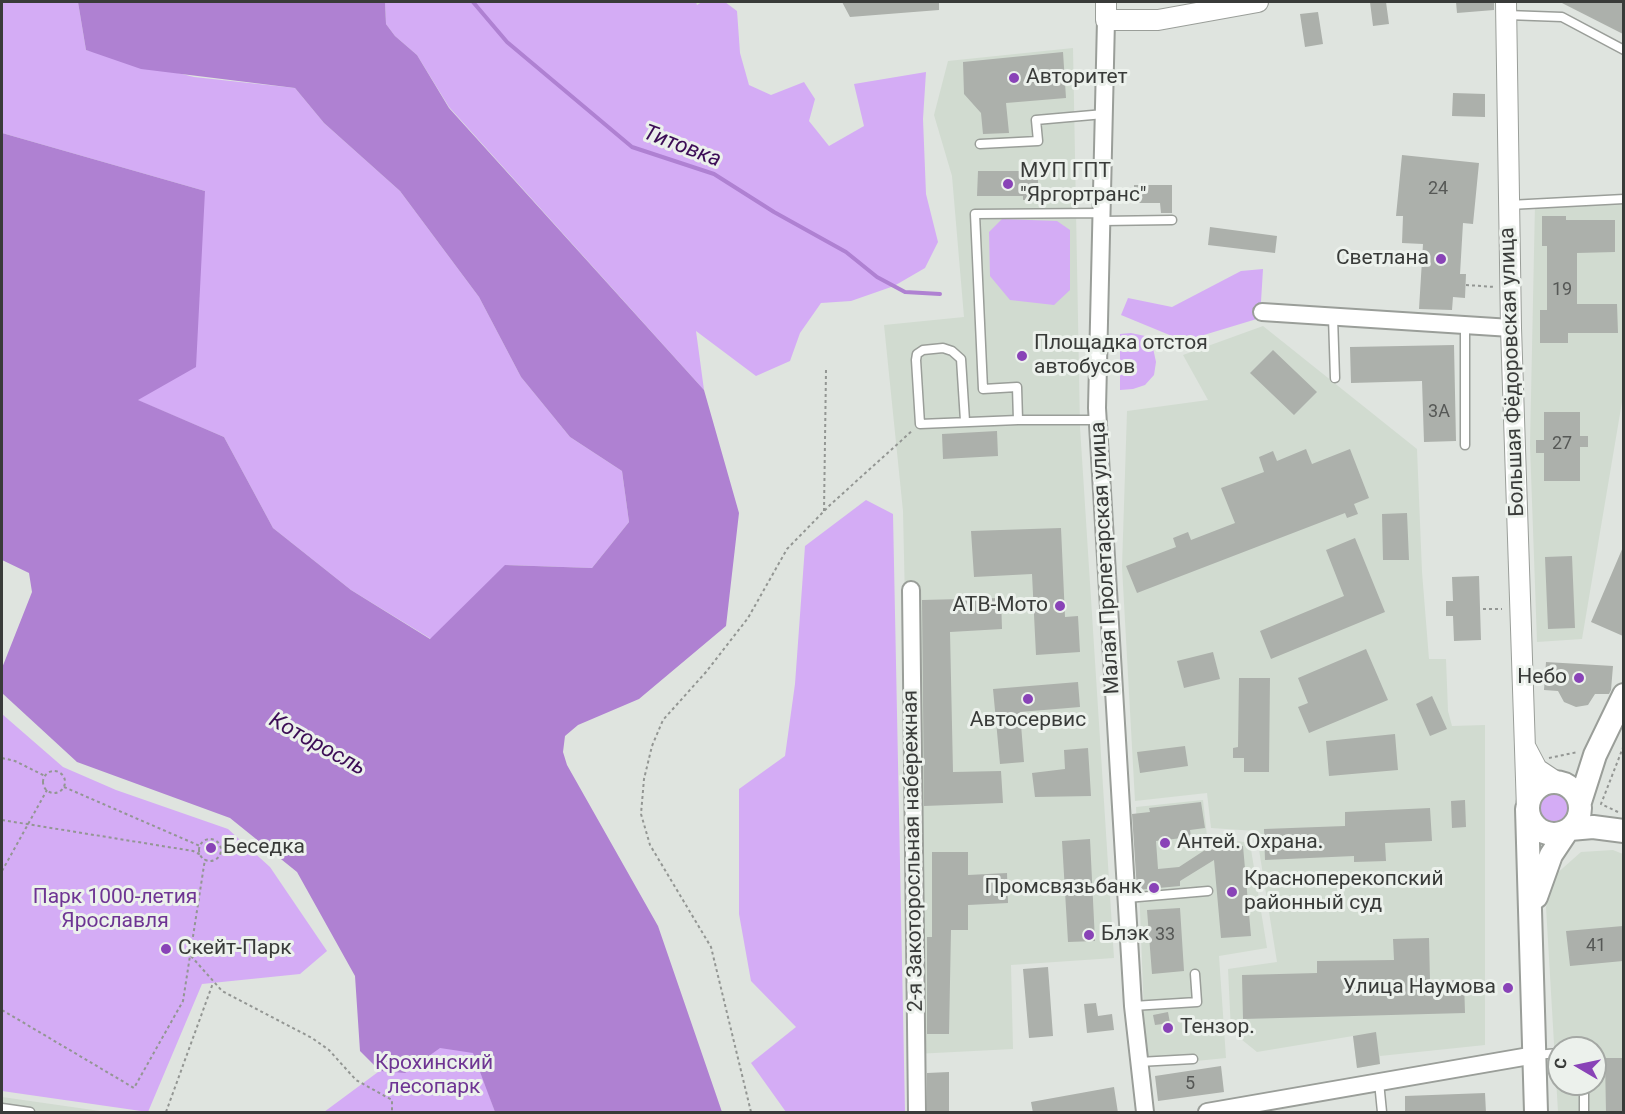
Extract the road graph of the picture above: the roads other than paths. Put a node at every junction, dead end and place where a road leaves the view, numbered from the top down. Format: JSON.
{"nodes":[{"id":1,"x":1258,"y":2,"type":"edge"},
{"id":2,"x":1506,"y":8,"type":"edge"},
{"id":3,"x":1106,"y":11,"type":"edge"},
{"id":4,"x":1623,"y":50,"type":"edge"},
{"id":5,"x":1104,"y":114,"type":"junction"},
{"id":6,"x":980,"y":144,"type":"dead end"},
{"id":7,"x":1623,"y":199,"type":"edge"},
{"id":8,"x":1509,"y":205,"type":"junction"},
{"id":9,"x":1102,"y":217,"type":"junction"},
{"id":10,"x":1172,"y":220,"type":"dead end"},
{"id":11,"x":1262,"y":312,"type":"dead end"},
{"id":12,"x":1333,"y":317,"type":"junction"},
{"id":13,"x":1465,"y":327,"type":"junction"},
{"id":14,"x":1511,"y":328,"type":"junction"},
{"id":15,"x":1335,"y":378,"type":"dead end"},
{"id":16,"x":1018,"y":420,"type":"junction"},
{"id":17,"x":1098,"y":420,"type":"junction"},
{"id":18,"x":965,"y":421,"type":"junction"},
{"id":19,"x":1465,"y":445,"type":"dead end"},
{"id":20,"x":911,"y":590,"type":"dead end"},
{"id":21,"x":1623,"y":695,"type":"edge"},
{"id":22,"x":1525,"y":742,"type":"junction"},
{"id":23,"x":1595,"y":755,"type":"junction"},
{"id":24,"x":1557,"y":782,"type":"junction"},
{"id":25,"x":1580,"y":804,"type":"junction"},
{"id":26,"x":1527,"y":809,"type":"junction"},
{"id":27,"x":1568,"y":830,"type":"junction"},
{"id":28,"x":1623,"y":830,"type":"edge"},
{"id":29,"x":1208,"y":891,"type":"dead end"},
{"id":30,"x":1127,"y":898,"type":"junction"},
{"id":31,"x":1531,"y":919,"type":"junction"},
{"id":32,"x":1195,"y":974,"type":"dead end"},
{"id":33,"x":1133,"y":1006,"type":"junction"},
{"id":34,"x":1547,"y":1054,"type":"edge"},
{"id":35,"x":1535,"y":1055,"type":"junction"},
{"id":36,"x":1193,"y":1059,"type":"dead end"},
{"id":37,"x":1138,"y":1062,"type":"junction"},
{"id":38,"x":1379,"y":1082,"type":"junction"},
{"id":39,"x":1584,"y":1096,"type":"edge"},
{"id":40,"x":2,"y":1108,"type":"edge"},
{"id":41,"x":30,"y":1113,"type":"edge"},
{"id":42,"x":917,"y":1113,"type":"edge"},
{"id":43,"x":1145,"y":1113,"type":"edge"},
{"id":44,"x":1207,"y":1113,"type":"edge"},
{"id":45,"x":1382,"y":1113,"type":"edge"},
{"id":46,"x":1536,"y":1113,"type":"edge"},
{"id":47,"x":1584,"y":1113,"type":"edge"}],
"edges":[{"from":1,"to":3,"type":"street"},
{"from":2,"to":4,"type":"lane"},
{"from":2,"to":8,"type":"street","name":"Большая Фёдоровская улица"},
{"from":3,"to":5,"type":"street","name":"Малая Пролетарская улица"},
{"from":5,"to":6,"type":"lane"},
{"from":5,"to":9,"type":"street","name":"Малая Пролетарская улица"},
{"from":7,"to":8,"type":"lane"},
{"from":8,"to":14,"type":"street","name":"Большая Фёдоровская улица"},
{"from":9,"to":10,"type":"lane"},
{"from":9,"to":16,"type":"lane"},
{"from":9,"to":17,"type":"street","name":"Малая Пролетарская улица"},
{"from":11,"to":12,"type":"street"},
{"from":12,"to":13,"type":"street"},
{"from":12,"to":15,"type":"lane"},
{"from":13,"to":14,"type":"street"},
{"from":13,"to":19,"type":"lane"},
{"from":14,"to":22,"type":"street","name":"Большая Фёдоровская улица"},
{"from":16,"to":17,"type":"lane"},
{"from":16,"to":18,"type":"lane"},
{"from":17,"to":30,"type":"street","name":"Малая Пролетарская улица"},
{"from":18,"to":18,"type":"lane"},
{"from":20,"to":42,"type":"street","name":"2-я Закоторосльная набережная"},
{"from":21,"to":23,"type":"main road"},
{"from":22,"to":24,"type":"street","name":"Большая Фёдоровская улица"},
{"from":22,"to":26,"type":"street","name":"Большая Фёдоровская улица"},
{"from":23,"to":24,"type":"main road"},
{"from":23,"to":25,"type":"main road"},
{"from":24,"to":25,"type":"main road"},
{"from":24,"to":26,"type":"main road"},
{"from":25,"to":27,"type":"main road"},
{"from":25,"to":28,"type":"main road"},
{"from":26,"to":27,"type":"main road"},
{"from":26,"to":31,"type":"main road","name":"Большая Фёдоровская улица"},
{"from":27,"to":28,"type":"main road"},
{"from":27,"to":31,"type":"main road","name":"Большая Фёдоровская улица"},
{"from":29,"to":30,"type":"lane"},
{"from":30,"to":33,"type":"street","name":"Малая Пролетарская улица"},
{"from":31,"to":35,"type":"main road","name":"Большая Фёдоровская улица"},
{"from":32,"to":33,"type":"lane"},
{"from":33,"to":37,"type":"street","name":"Малая Пролетарская улица"},
{"from":34,"to":35,"type":"lane"},
{"from":35,"to":38,"type":"street"},
{"from":35,"to":46,"type":"main road","name":"Большая Фёдоровская улица"},
{"from":36,"to":37,"type":"lane"},
{"from":37,"to":43,"type":"street","name":"Малая Пролетарская улица"},
{"from":38,"to":44,"type":"street"},
{"from":38,"to":45,"type":"lane"},
{"from":39,"to":47,"type":"lane"},
{"from":40,"to":41,"type":"lane"}]}
